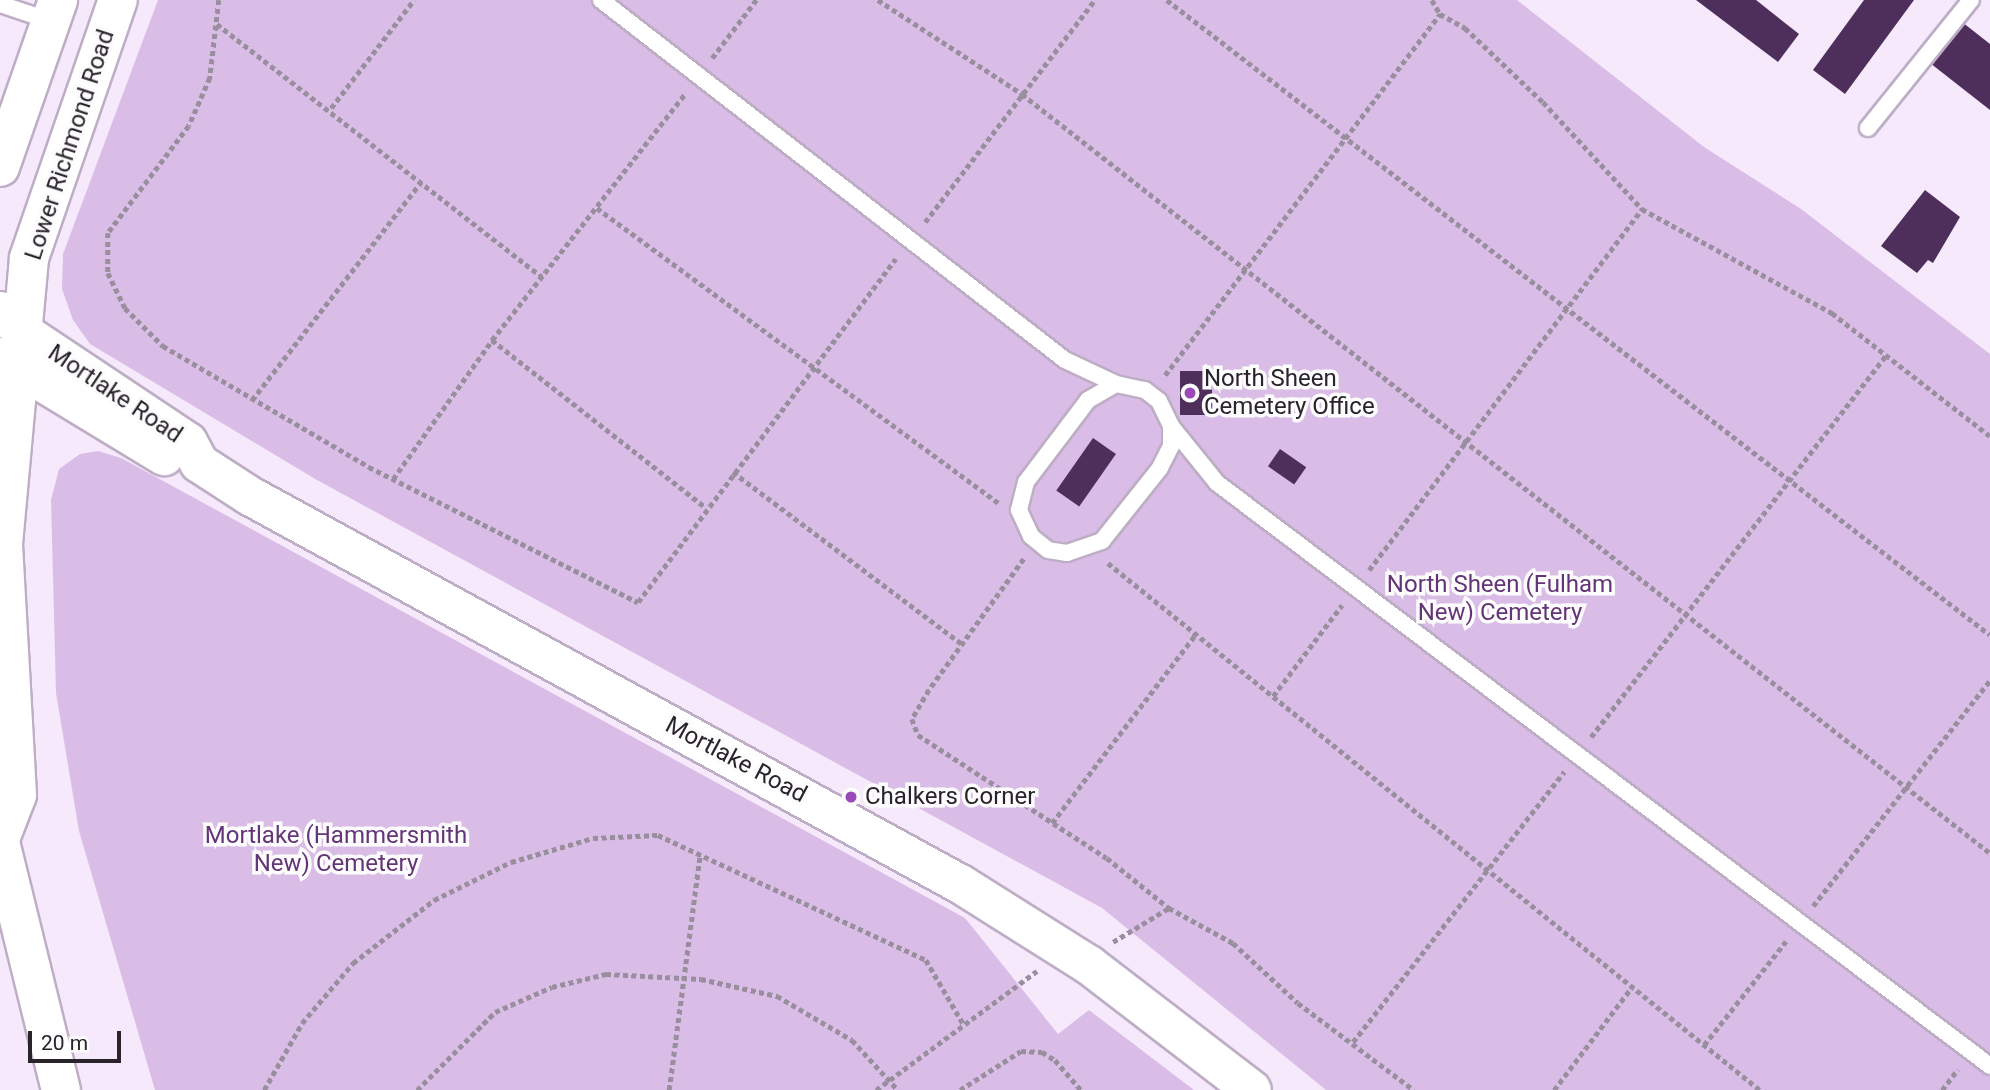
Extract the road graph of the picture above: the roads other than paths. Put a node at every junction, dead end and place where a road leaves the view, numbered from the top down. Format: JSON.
{"nodes":[{"id":1,"x":118,"y":0,"type":"edge"},
{"id":2,"x":601,"y":0,"type":"edge"},
{"id":3,"x":1971,"y":0,"type":"edge"},
{"id":4,"x":0,"y":4,"type":"edge"},
{"id":5,"x":55,"y":11,"type":"edge"},
{"id":6,"x":1868,"y":128,"type":"dead end"},
{"id":7,"x":0,"y":167,"type":"edge"},
{"id":8,"x":10,"y":343,"type":"edge"},
{"id":9,"x":1115,"y":384,"type":"junction"},
{"id":10,"x":1171,"y":426,"type":"junction"},
{"id":11,"x":0,"y":840,"type":"edge"},
{"id":12,"x":1990,"y":1066,"type":"edge"},
{"id":13,"x":61,"y":1090,"type":"edge"},
{"id":14,"x":1252,"y":1090,"type":"edge"}],
"edges":[{"from":1,"to":8,"type":"highway","name":"Lower Richmond Road"},
{"from":2,"to":9,"type":"lane"},
{"from":3,"to":6,"type":"lane"},
{"from":4,"to":5,"type":"lane"},
{"from":5,"to":7,"type":"highway"},
{"from":8,"to":11,"type":"highway","name":"Lower Richmond Road"},
{"from":8,"to":14,"type":"highway","name":"Mortlake Road"},
{"from":9,"to":10,"type":"lane"},
{"from":9,"to":10,"type":"lane"},
{"from":10,"to":12,"type":"lane"},
{"from":11,"to":13,"type":"highway"}]}
